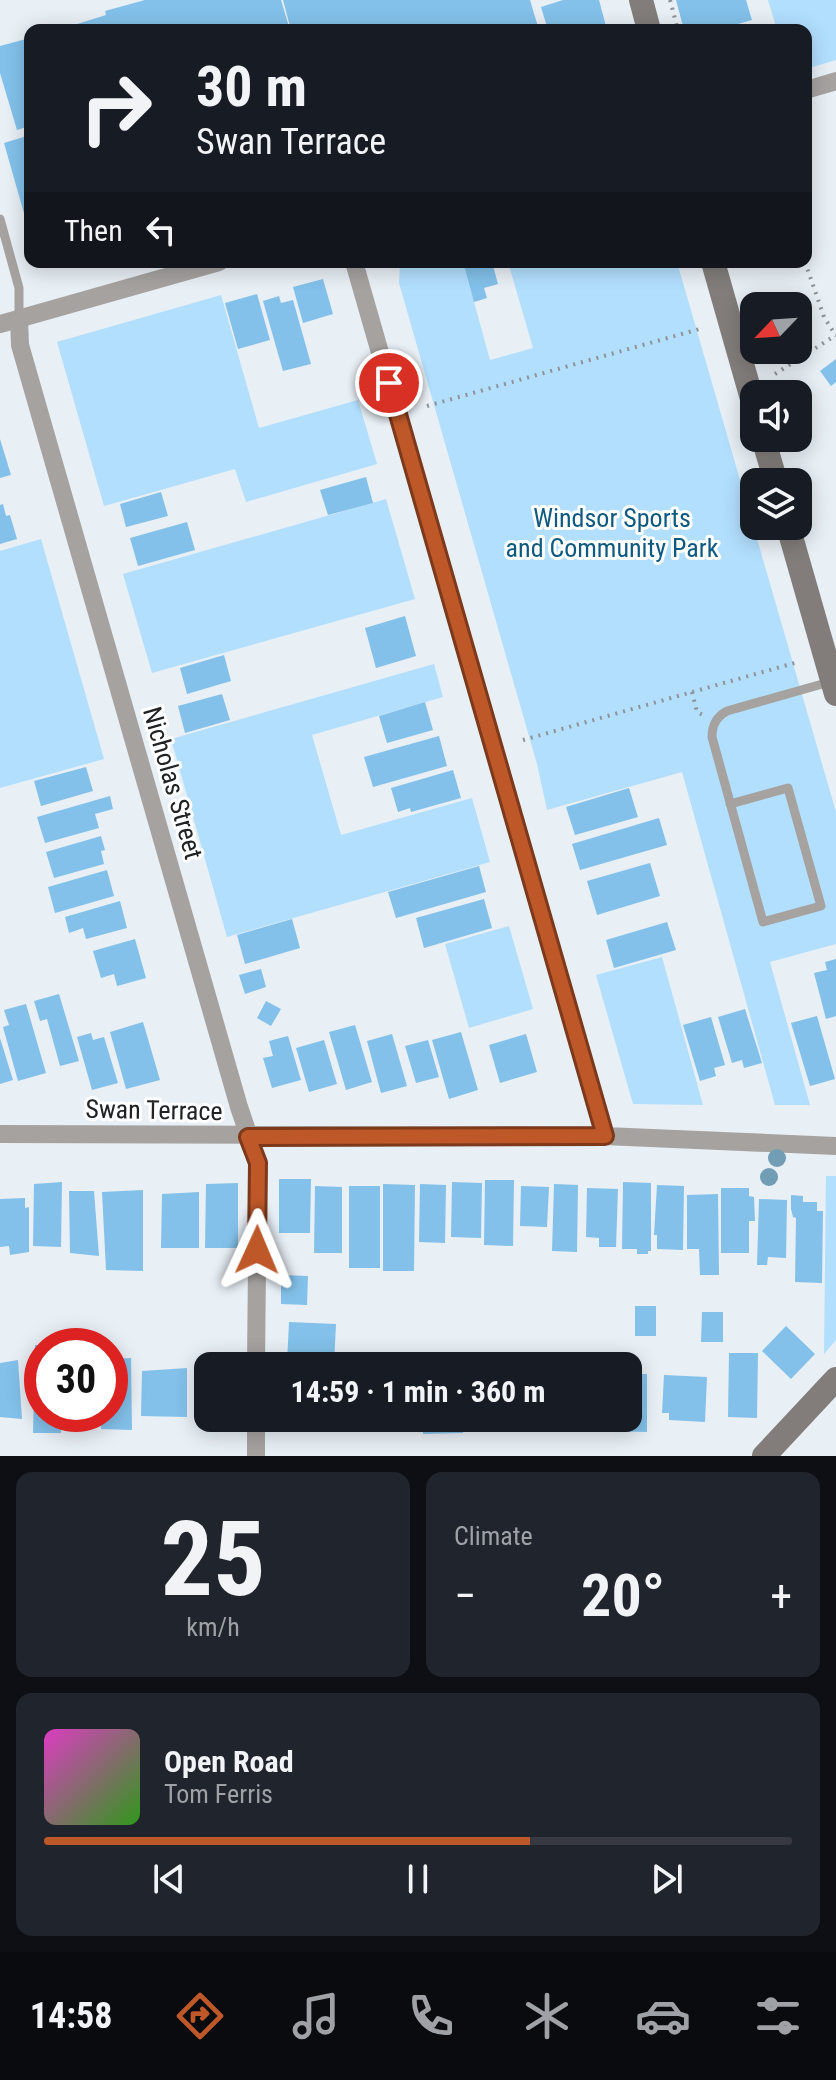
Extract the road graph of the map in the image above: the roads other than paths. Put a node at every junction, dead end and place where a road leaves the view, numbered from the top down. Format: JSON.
{"nodes":[{"id":1,"x":641,"y":0,"type":"edge"},
{"id":2,"x":647,"y":24,"type":"edge"},
{"id":3,"x":836,"y":81,"type":"edge"},
{"id":4,"x":812,"y":88,"type":"edge"},
{"id":5,"x":0,"y":219,"type":"edge"},
{"id":6,"x":198,"y":268,"type":"edge"},
{"id":7,"x":356,"y":268,"type":"edge"},
{"id":8,"x":715,"y":268,"type":"edge"},
{"id":9,"x":19,"y":319,"type":"junction"},
{"id":10,"x":0,"y":324,"type":"edge"},
{"id":11,"x":747,"y":380,"type":"edge"},
{"id":12,"x":792,"y":540,"type":"edge"},
{"id":13,"x":834,"y":688,"type":"edge"},
{"id":14,"x":730,"y":804,"type":"junction"},
{"id":15,"x":0,"y":1134,"type":"edge"},
{"id":16,"x":605,"y":1136,"type":"junction"},
{"id":17,"x":248,"y":1137,"type":"junction"},
{"id":18,"x":836,"y":1146,"type":"edge"},
{"id":19,"x":256,"y":1352,"type":"edge"},
{"id":20,"x":836,"y":1379,"type":"edge"},
{"id":21,"x":256,"y":1432,"type":"edge"},
{"id":22,"x":256,"y":1456,"type":"edge"},
{"id":23,"x":764,"y":1456,"type":"edge"}],
"edges":[{"from":1,"to":2,"type":"street"},
{"from":3,"to":4,"type":"street"},
{"from":5,"to":9,"type":"lane","name":"Nicholas Street"},
{"from":6,"to":9,"type":"street"},
{"from":7,"to":16,"type":"street"},
{"from":8,"to":11,"type":"street"},
{"from":9,"to":10,"type":"street"},
{"from":9,"to":17,"type":"street","name":"Nicholas Street"},
{"from":12,"to":13,"type":"street"},
{"from":13,"to":14,"type":"lane"},
{"from":14,"to":14,"type":"lane"},
{"from":15,"to":17,"type":"street","name":"Swan Terrace"},
{"from":16,"to":17,"type":"street","name":"Swan Terrace"},
{"from":16,"to":18,"type":"street","name":"Swan Terrace"},
{"from":17,"to":19,"type":"street","name":"Nicholas Street"},
{"from":20,"to":23,"type":"street"},
{"from":21,"to":22,"type":"street"}]}
